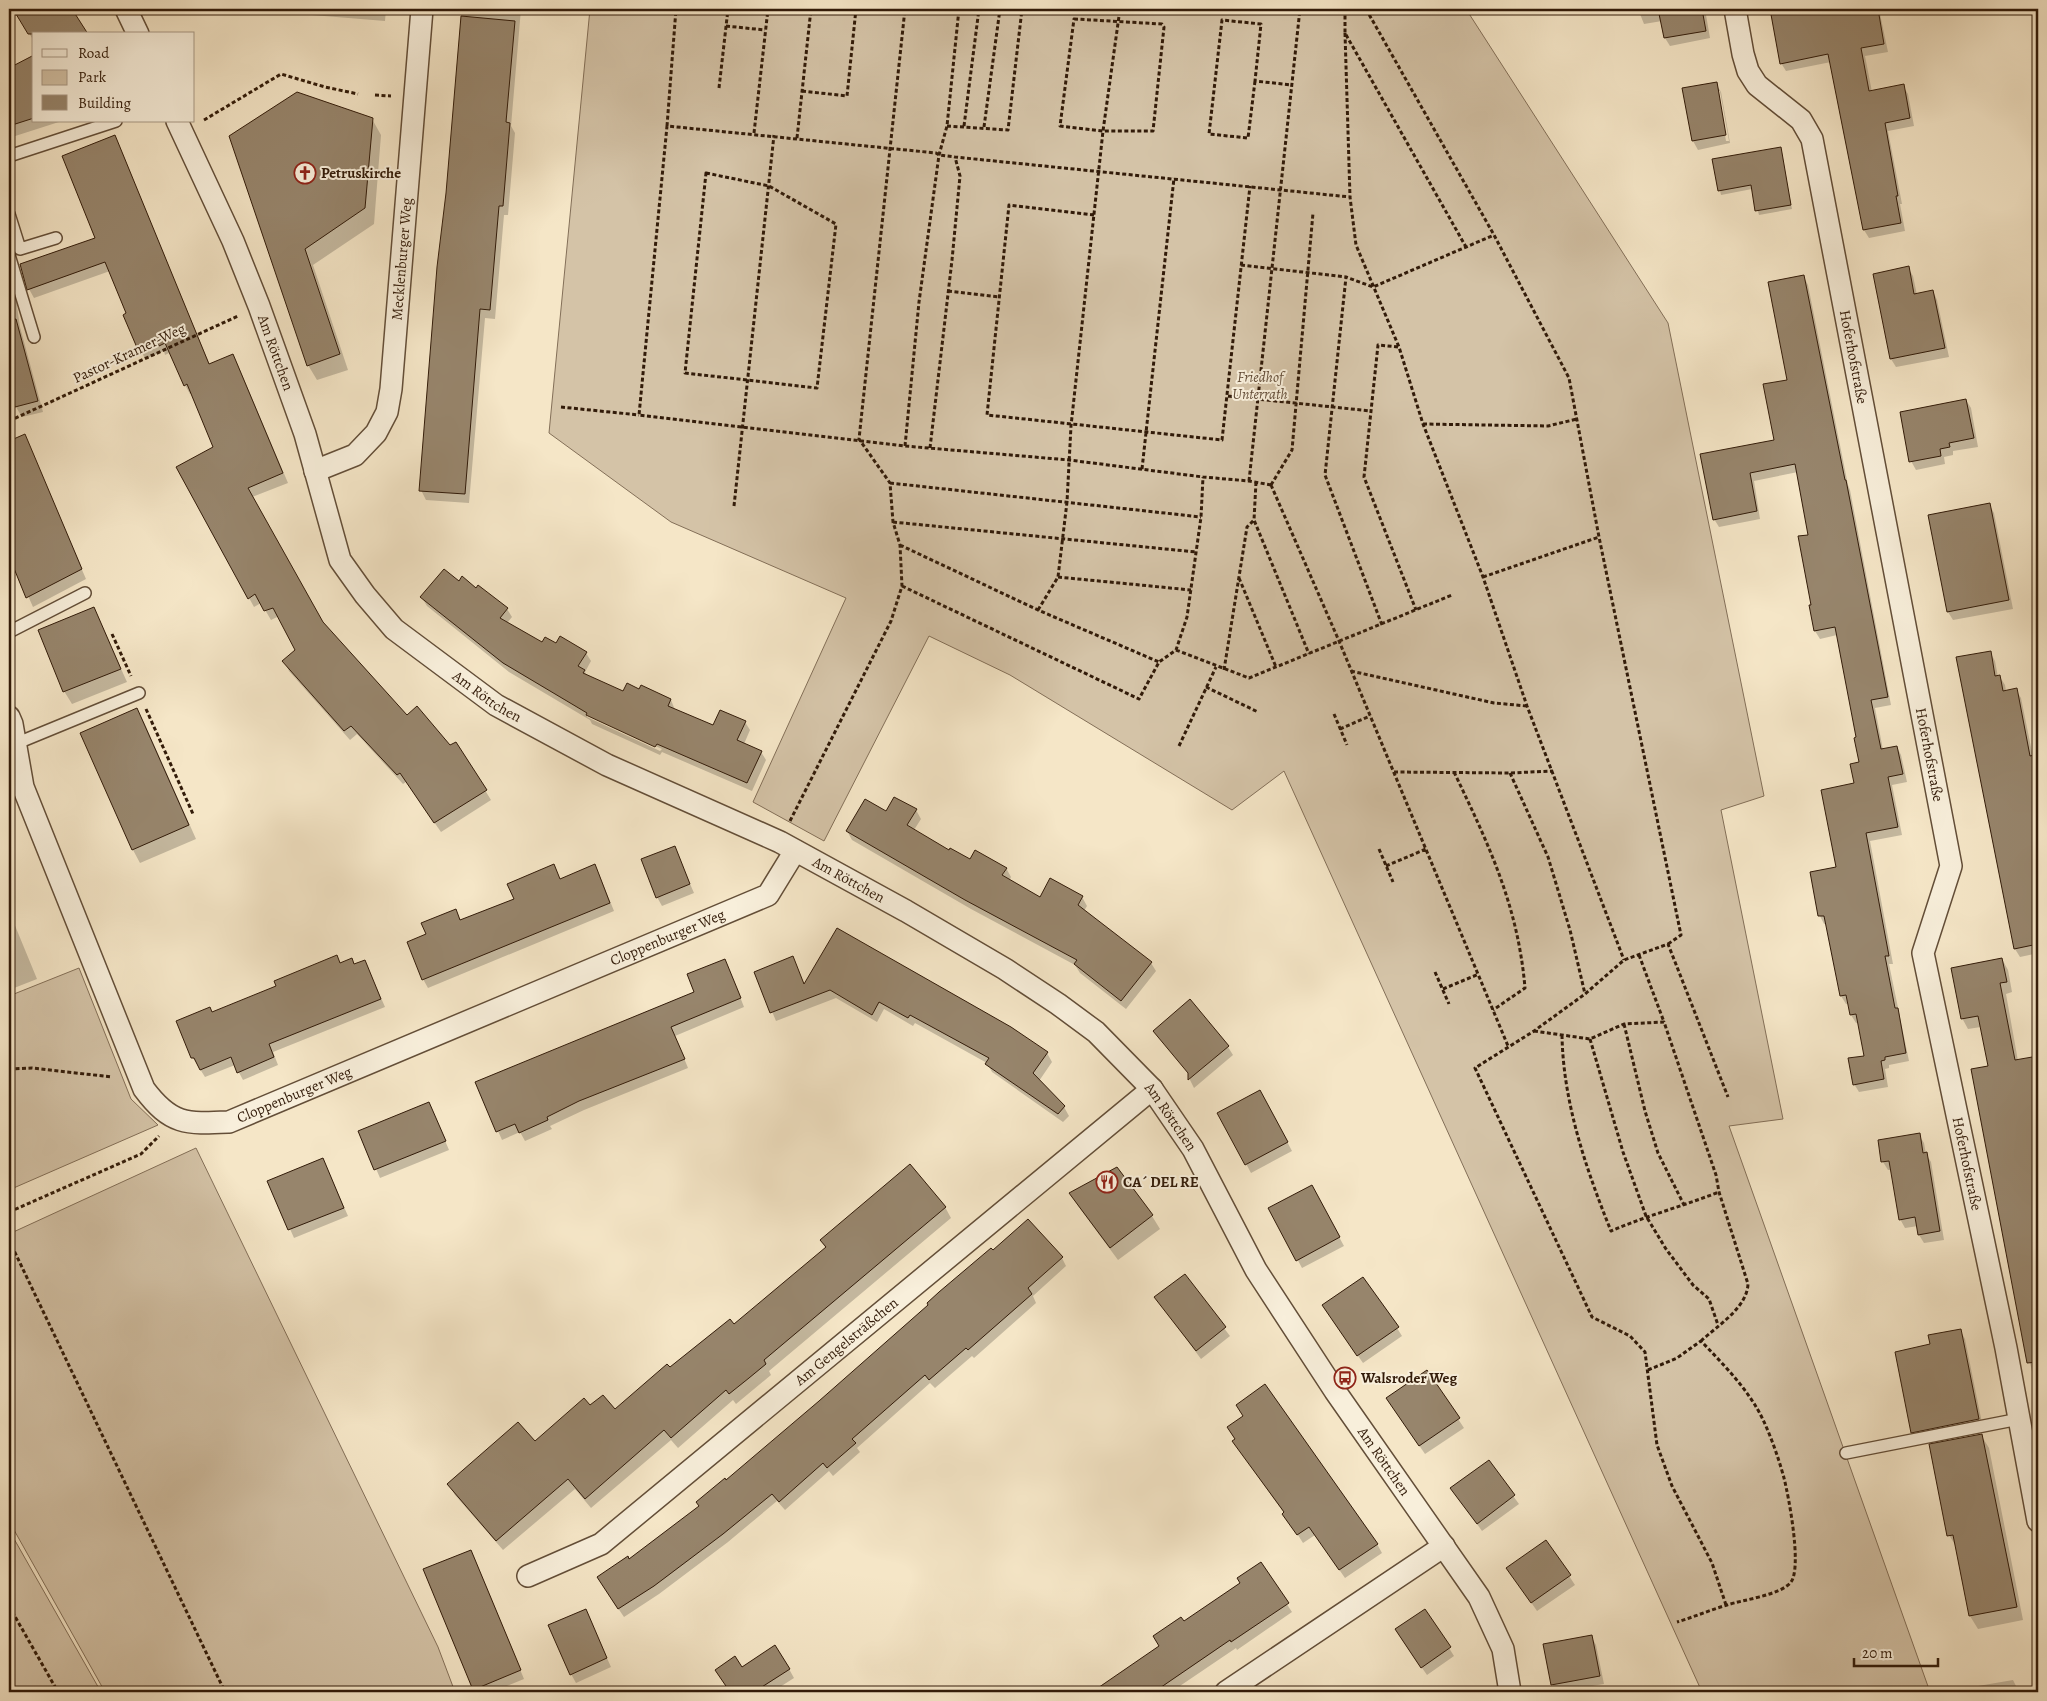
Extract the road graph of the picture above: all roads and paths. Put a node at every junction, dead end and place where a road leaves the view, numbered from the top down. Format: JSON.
{"nodes":[{"id":1,"x":126,"y":9,"type":"edge"},
{"id":2,"x":422,"y":9,"type":"edge"},
{"id":3,"x":676,"y":9,"type":"edge"},
{"id":4,"x":728,"y":9,"type":"edge"},
{"id":5,"x":768,"y":9,"type":"edge"},
{"id":6,"x":811,"y":9,"type":"edge"},
{"id":7,"x":856,"y":9,"type":"edge"},
{"id":8,"x":905,"y":9,"type":"edge"},
{"id":9,"x":959,"y":9,"type":"edge"},
{"id":10,"x":979,"y":9,"type":"edge"},
{"id":11,"x":1000,"y":9,"type":"edge"},
{"id":12,"x":1022,"y":9,"type":"edge"},
{"id":13,"x":1120,"y":9,"type":"edge"},
{"id":14,"x":1300,"y":9,"type":"edge"},
{"id":15,"x":1345,"y":9,"type":"edge"},
{"id":16,"x":1366,"y":9,"type":"edge"},
{"id":17,"x":1735,"y":9,"type":"edge"},
{"id":18,"x":1119,"y":20,"type":"junction"},
{"id":19,"x":726,"y":26,"type":"junction"},
{"id":20,"x":766,"y":30,"type":"junction"},
{"id":21,"x":137,"y":32,"type":"edge"},
{"id":22,"x":1345,"y":33,"type":"junction"},
{"id":23,"x":1255,"y":81,"type":"junction"},
{"id":24,"x":1292,"y":85,"type":"junction"},
{"id":25,"x":719,"y":88,"type":"dead end"},
{"id":26,"x":802,"y":91,"type":"junction"},
{"id":27,"x":358,"y":94,"type":"dead end"},
{"id":28,"x":195,"y":119,"type":"edge"},
{"id":29,"x":113,"y":122,"type":"edge"},
{"id":30,"x":667,"y":126,"type":"junction"},
{"id":31,"x":947,"y":126,"type":"junction"},
{"id":32,"x":964,"y":126,"type":"junction"},
{"id":33,"x":180,"y":127,"type":"edge"},
{"id":34,"x":984,"y":127,"type":"junction"},
{"id":35,"x":1103,"y":131,"type":"junction"},
{"id":36,"x":754,"y":133,"type":"junction"},
{"id":37,"x":774,"y":135,"type":"junction"},
{"id":38,"x":797,"y":138,"type":"junction"},
{"id":39,"x":890,"y":148,"type":"junction"},
{"id":40,"x":939,"y":155,"type":"junction"},
{"id":41,"x":9,"y":156,"type":"edge"},
{"id":42,"x":955,"y":157,"type":"junction"},
{"id":43,"x":1099,"y":172,"type":"junction"},
{"id":44,"x":1174,"y":178,"type":"junction"},
{"id":45,"x":769,"y":186,"type":"junction"},
{"id":46,"x":1250,"y":186,"type":"junction"},
{"id":47,"x":1280,"y":190,"type":"junction"},
{"id":48,"x":1350,"y":197,"type":"junction"},
{"id":49,"x":1313,"y":213,"type":"dead end"},
{"id":50,"x":9,"y":214,"type":"edge"},
{"id":51,"x":1094,"y":215,"type":"junction"},
{"id":52,"x":1494,"y":235,"type":"junction"},
{"id":53,"x":56,"y":238,"type":"dead end"},
{"id":54,"x":1466,"y":247,"type":"junction"},
{"id":55,"x":12,"y":252,"type":"edge"},
{"id":56,"x":1241,"y":265,"type":"junction"},
{"id":57,"x":1272,"y":269,"type":"junction"},
{"id":58,"x":1306,"y":272,"type":"junction"},
{"id":59,"x":1346,"y":276,"type":"junction"},
{"id":60,"x":1373,"y":287,"type":"junction"},
{"id":61,"x":948,"y":292,"type":"junction"},
{"id":62,"x":1000,"y":297,"type":"junction"},
{"id":63,"x":260,"y":306,"type":"junction"},
{"id":64,"x":34,"y":337,"type":"dead end"},
{"id":65,"x":1398,"y":347,"type":"junction"},
{"id":66,"x":748,"y":380,"type":"junction"},
{"id":67,"x":1227,"y":396,"type":"junction"},
{"id":68,"x":1258,"y":399,"type":"junction"},
{"id":69,"x":1298,"y":403,"type":"junction"},
{"id":70,"x":561,"y":407,"type":"dead end"},
{"id":71,"x":1332,"y":407,"type":"junction"},
{"id":72,"x":1371,"y":411,"type":"junction"},
{"id":73,"x":639,"y":415,"type":"junction"},
{"id":74,"x":1577,"y":419,"type":"junction"},
{"id":75,"x":9,"y":421,"type":"edge"},
{"id":76,"x":1423,"y":424,"type":"junction"},
{"id":77,"x":743,"y":426,"type":"junction"},
{"id":78,"x":1071,"y":426,"type":"junction"},
{"id":79,"x":1146,"y":432,"type":"junction"},
{"id":80,"x":859,"y":439,"type":"junction"},
{"id":81,"x":904,"y":446,"type":"junction"},
{"id":82,"x":930,"y":448,"type":"junction"},
{"id":83,"x":1069,"y":460,"type":"junction"},
{"id":84,"x":1142,"y":469,"type":"junction"},
{"id":85,"x":315,"y":471,"type":"junction"},
{"id":86,"x":1203,"y":477,"type":"junction"},
{"id":87,"x":1249,"y":481,"type":"junction"},
{"id":88,"x":1256,"y":482,"type":"junction"},
{"id":89,"x":890,"y":483,"type":"junction"},
{"id":90,"x":1271,"y":485,"type":"junction"},
{"id":91,"x":1067,"y":502,"type":"junction"},
{"id":92,"x":734,"y":506,"type":"dead end"},
{"id":93,"x":1201,"y":517,"type":"junction"},
{"id":94,"x":1254,"y":520,"type":"junction"},
{"id":95,"x":893,"y":522,"type":"junction"},
{"id":96,"x":1599,"y":537,"type":"junction"},
{"id":97,"x":1063,"y":538,"type":"junction"},
{"id":98,"x":900,"y":545,"type":"junction"},
{"id":99,"x":1196,"y":552,"type":"junction"},
{"id":100,"x":1058,"y":577,"type":"junction"},
{"id":101,"x":1483,"y":577,"type":"junction"},
{"id":102,"x":1239,"y":578,"type":"junction"},
{"id":103,"x":902,"y":586,"type":"junction"},
{"id":104,"x":1191,"y":590,"type":"junction"},
{"id":105,"x":85,"y":593,"type":"dead end"},
{"id":106,"x":1452,"y":595,"type":"dead end"},
{"id":107,"x":1038,"y":610,"type":"junction"},
{"id":108,"x":1416,"y":610,"type":"junction"},
{"id":109,"x":1382,"y":625,"type":"junction"},
{"id":110,"x":9,"y":632,"type":"edge"},
{"id":111,"x":112,"y":634,"type":"dead end"},
{"id":112,"x":1339,"y":641,"type":"junction"},
{"id":113,"x":1176,"y":650,"type":"junction"},
{"id":114,"x":1308,"y":654,"type":"junction"},
{"id":115,"x":1159,"y":662,"type":"junction"},
{"id":116,"x":1216,"y":667,"type":"junction"},
{"id":117,"x":1276,"y":667,"type":"junction"},
{"id":118,"x":1224,"y":670,"type":"junction"},
{"id":119,"x":1351,"y":670,"type":"junction"},
{"id":120,"x":1206,"y":687,"type":"junction"},
{"id":121,"x":139,"y":693,"type":"junction"},
{"id":122,"x":1527,"y":706,"type":"junction"},
{"id":123,"x":1258,"y":712,"type":"dead end"},
{"id":124,"x":1334,"y":714,"type":"dead end"},
{"id":125,"x":1370,"y":716,"type":"junction"},
{"id":126,"x":9,"y":717,"type":"edge"},
{"id":127,"x":1340,"y":729,"type":"junction"},
{"id":128,"x":1346,"y":745,"type":"dead end"},
{"id":129,"x":1179,"y":746,"type":"dead end"},
{"id":130,"x":14,"y":751,"type":"edge"},
{"id":131,"x":1553,"y":771,"type":"dead end"},
{"id":132,"x":1394,"y":772,"type":"junction"},
{"id":133,"x":1454,"y":772,"type":"junction"},
{"id":134,"x":1510,"y":773,"type":"junction"},
{"id":135,"x":804,"y":794,"type":"dead end"},
{"id":136,"x":193,"y":814,"type":"dead end"},
{"id":137,"x":1379,"y":849,"type":"dead end"},
{"id":138,"x":1426,"y":849,"type":"junction"},
{"id":139,"x":795,"y":851,"type":"junction"},
{"id":140,"x":1386,"y":866,"type":"junction"},
{"id":141,"x":1393,"y":882,"type":"dead end"},
{"id":142,"x":1668,"y":944,"type":"junction"},
{"id":143,"x":1639,"y":955,"type":"junction"},
{"id":144,"x":1624,"y":960,"type":"junction"},
{"id":145,"x":1435,"y":972,"type":"dead end"},
{"id":146,"x":1479,"y":974,"type":"junction"},
{"id":147,"x":1443,"y":989,"type":"junction"},
{"id":148,"x":1585,"y":994,"type":"junction"},
{"id":149,"x":1449,"y":1004,"type":"dead end"},
{"id":150,"x":1494,"y":1010,"type":"junction"},
{"id":151,"x":1664,"y":1022,"type":"junction"},
{"id":152,"x":1624,"y":1024,"type":"junction"},
{"id":153,"x":1534,"y":1030,"type":"junction"},
{"id":154,"x":1562,"y":1035,"type":"junction"},
{"id":155,"x":1590,"y":1039,"type":"junction"},
{"id":156,"x":1508,"y":1046,"type":"junction"},
{"id":157,"x":136,"y":1068,"type":"junction"},
{"id":158,"x":9,"y":1069,"type":"edge"},
{"id":159,"x":1152,"y":1089,"type":"junction"},
{"id":160,"x":1728,"y":1097,"type":"dead end"},
{"id":161,"x":175,"y":1119,"type":"junction"},
{"id":162,"x":1719,"y":1192,"type":"junction"},
{"id":163,"x":1684,"y":1205,"type":"junction"},
{"id":164,"x":9,"y":1212,"type":"edge"},
{"id":165,"x":1646,"y":1216,"type":"junction"},
{"id":166,"x":9,"y":1240,"type":"edge"},
{"id":167,"x":1718,"y":1325,"type":"junction"},
{"id":168,"x":1702,"y":1341,"type":"junction"},
{"id":169,"x":1648,"y":1370,"type":"junction"},
{"id":170,"x":2019,"y":1419,"type":"junction"},
{"id":171,"x":1846,"y":1453,"type":"dead end"},
{"id":172,"x":2038,"y":1521,"type":"edge"},
{"id":173,"x":1444,"y":1546,"type":"junction"},
{"id":174,"x":528,"y":1576,"type":"dead end"},
{"id":175,"x":1726,"y":1605,"type":"junction"},
{"id":176,"x":9,"y":1606,"type":"edge"},
{"id":177,"x":1677,"y":1622,"type":"dead end"},
{"id":178,"x":58,"y":1692,"type":"edge"},
{"id":179,"x":226,"y":1692,"type":"edge"},
{"id":180,"x":1226,"y":1692,"type":"edge"},
{"id":181,"x":1510,"y":1692,"type":"edge"}],
"edges":[{"from":1,"to":21,"type":"street"},
{"from":2,"to":85,"type":"street","name":"Mecklenburger Weg"},
{"from":3,"to":30,"type":"path"},
{"from":4,"to":19,"type":"path"},
{"from":5,"to":20,"type":"path"},
{"from":6,"to":26,"type":"path"},
{"from":7,"to":26,"type":"path"},
{"from":8,"to":39,"type":"path"},
{"from":9,"to":31,"type":"path"},
{"from":10,"to":32,"type":"path"},
{"from":11,"to":34,"type":"path"},
{"from":12,"to":34,"type":"path"},
{"from":13,"to":18,"type":"path"},
{"from":14,"to":24,"type":"path"},
{"from":15,"to":22,"type":"path"},
{"from":16,"to":52,"type":"path"},
{"from":17,"to":170,"type":"street","name":"Hoferhofstraße"},
{"from":18,"to":35,"type":"path"},
{"from":18,"to":35,"type":"path"},
{"from":18,"to":35,"type":"path"},
{"from":19,"to":20,"type":"path"},
{"from":19,"to":25,"type":"path"},
{"from":20,"to":36,"type":"path"},
{"from":22,"to":48,"type":"path"},
{"from":22,"to":54,"type":"path"},
{"from":23,"to":23,"type":"path"},
{"from":23,"to":24,"type":"path"},
{"from":24,"to":47,"type":"path"},
{"from":26,"to":38,"type":"path"},
{"from":27,"to":28,"type":"path"},
{"from":29,"to":41,"type":"lane"},
{"from":30,"to":36,"type":"path"},
{"from":30,"to":73,"type":"path"},
{"from":31,"to":32,"type":"path"},
{"from":31,"to":40,"type":"path"},
{"from":32,"to":34,"type":"path"},
{"from":33,"to":63,"type":"street","name":"Am Röttchen"},
{"from":35,"to":43,"type":"path"},
{"from":36,"to":37,"type":"path"},
{"from":37,"to":38,"type":"path"},
{"from":37,"to":45,"type":"path"},
{"from":38,"to":39,"type":"path"},
{"from":39,"to":40,"type":"path"},
{"from":39,"to":80,"type":"path"},
{"from":40,"to":42,"type":"path"},
{"from":40,"to":81,"type":"path"},
{"from":42,"to":43,"type":"path"},
{"from":42,"to":61,"type":"path"},
{"from":43,"to":44,"type":"path"},
{"from":43,"to":51,"type":"path"},
{"from":44,"to":46,"type":"path"},
{"from":44,"to":79,"type":"path"},
{"from":45,"to":66,"type":"path"},
{"from":45,"to":66,"type":"path"},
{"from":45,"to":66,"type":"path"},
{"from":46,"to":47,"type":"path"},
{"from":46,"to":56,"type":"path"},
{"from":47,"to":48,"type":"path"},
{"from":47,"to":57,"type":"path"},
{"from":48,"to":60,"type":"path"},
{"from":49,"to":58,"type":"path"},
{"from":50,"to":55,"type":"lane"},
{"from":51,"to":62,"type":"path"},
{"from":51,"to":78,"type":"path"},
{"from":52,"to":54,"type":"path"},
{"from":52,"to":74,"type":"path"},
{"from":53,"to":55,"type":"lane"},
{"from":54,"to":60,"type":"path"},
{"from":55,"to":64,"type":"lane"},
{"from":56,"to":57,"type":"path"},
{"from":56,"to":67,"type":"path"},
{"from":57,"to":58,"type":"path"},
{"from":57,"to":68,"type":"path"},
{"from":58,"to":59,"type":"path"},
{"from":58,"to":69,"type":"path"},
{"from":59,"to":60,"type":"path"},
{"from":59,"to":71,"type":"path"},
{"from":60,"to":65,"type":"path"},
{"from":61,"to":62,"type":"path"},
{"from":61,"to":82,"type":"path"},
{"from":62,"to":78,"type":"path"},
{"from":63,"to":75,"type":"path","name":"Pastor-Kramer-Weg"},
{"from":63,"to":85,"type":"street","name":"Am Röttchen"},
{"from":65,"to":72,"type":"path"},
{"from":65,"to":76,"type":"path"},
{"from":66,"to":77,"type":"path"},
{"from":67,"to":68,"type":"path"},
{"from":67,"to":79,"type":"path"},
{"from":68,"to":69,"type":"path"},
{"from":68,"to":87,"type":"path"},
{"from":69,"to":71,"type":"path"},
{"from":69,"to":90,"type":"path"},
{"from":70,"to":73,"type":"path"},
{"from":71,"to":72,"type":"path"},
{"from":71,"to":109,"type":"path"},
{"from":72,"to":108,"type":"path"},
{"from":73,"to":77,"type":"path"},
{"from":74,"to":76,"type":"path"},
{"from":74,"to":96,"type":"path"},
{"from":76,"to":101,"type":"path"},
{"from":77,"to":80,"type":"path"},
{"from":77,"to":92,"type":"path"},
{"from":78,"to":79,"type":"path"},
{"from":78,"to":83,"type":"path"},
{"from":79,"to":84,"type":"path"},
{"from":80,"to":81,"type":"path"},
{"from":80,"to":89,"type":"path"},
{"from":81,"to":82,"type":"path"},
{"from":82,"to":83,"type":"path"},
{"from":83,"to":84,"type":"path"},
{"from":83,"to":91,"type":"path"},
{"from":84,"to":86,"type":"path"},
{"from":85,"to":139,"type":"street","name":"Am Röttchen"},
{"from":86,"to":87,"type":"path"},
{"from":86,"to":93,"type":"path"},
{"from":87,"to":88,"type":"path"},
{"from":88,"to":90,"type":"path"},
{"from":88,"to":94,"type":"path"},
{"from":89,"to":91,"type":"path"},
{"from":89,"to":95,"type":"path"},
{"from":90,"to":112,"type":"path"},
{"from":91,"to":93,"type":"path"},
{"from":91,"to":97,"type":"path"},
{"from":93,"to":99,"type":"path"},
{"from":94,"to":102,"type":"path"},
{"from":94,"to":114,"type":"path"},
{"from":95,"to":97,"type":"path"},
{"from":95,"to":98,"type":"path"},
{"from":96,"to":101,"type":"path"},
{"from":96,"to":142,"type":"path"},
{"from":97,"to":99,"type":"path"},
{"from":97,"to":100,"type":"path"},
{"from":98,"to":103,"type":"path"},
{"from":98,"to":107,"type":"path"},
{"from":99,"to":104,"type":"path"},
{"from":100,"to":104,"type":"path"},
{"from":100,"to":107,"type":"path"},
{"from":101,"to":122,"type":"path"},
{"from":102,"to":117,"type":"path"},
{"from":102,"to":118,"type":"path"},
{"from":103,"to":115,"type":"path"},
{"from":103,"to":135,"type":"path"},
{"from":104,"to":113,"type":"path"},
{"from":105,"to":110,"type":"lane"},
{"from":106,"to":108,"type":"path"},
{"from":107,"to":115,"type":"path"},
{"from":108,"to":109,"type":"path"},
{"from":109,"to":112,"type":"path"},
{"from":111,"to":121,"type":"path"},
{"from":112,"to":114,"type":"path"},
{"from":112,"to":119,"type":"path"},
{"from":113,"to":115,"type":"path"},
{"from":113,"to":116,"type":"path"},
{"from":114,"to":117,"type":"path"},
{"from":116,"to":118,"type":"path"},
{"from":116,"to":120,"type":"path"},
{"from":117,"to":118,"type":"path"},
{"from":119,"to":122,"type":"path"},
{"from":119,"to":125,"type":"path"},
{"from":120,"to":123,"type":"path"},
{"from":120,"to":129,"type":"path"},
{"from":121,"to":130,"type":"lane"},
{"from":121,"to":136,"type":"path"},
{"from":122,"to":144,"type":"path"},
{"from":124,"to":127,"type":"path"},
{"from":125,"to":127,"type":"path"},
{"from":125,"to":132,"type":"path"},
{"from":126,"to":130,"type":"street","name":"Cloppenburger Weg"},
{"from":127,"to":128,"type":"path"},
{"from":130,"to":157,"type":"street","name":"Cloppenburger Weg"},
{"from":131,"to":134,"type":"path"},
{"from":132,"to":133,"type":"path"},
{"from":132,"to":138,"type":"path"},
{"from":133,"to":134,"type":"path"},
{"from":133,"to":150,"type":"path"},
{"from":134,"to":148,"type":"path"},
{"from":137,"to":140,"type":"path"},
{"from":138,"to":140,"type":"path"},
{"from":138,"to":146,"type":"path"},
{"from":139,"to":159,"type":"street","name":"Am Röttchen"},
{"from":139,"to":161,"type":"street","name":"Cloppenburger Weg"},
{"from":140,"to":141,"type":"path"},
{"from":142,"to":143,"type":"path"},
{"from":142,"to":160,"type":"path"},
{"from":143,"to":144,"type":"path"},
{"from":143,"to":151,"type":"path"},
{"from":144,"to":148,"type":"path"},
{"from":145,"to":147,"type":"path"},
{"from":146,"to":147,"type":"path"},
{"from":146,"to":150,"type":"path"},
{"from":147,"to":149,"type":"path"},
{"from":148,"to":153,"type":"path"},
{"from":150,"to":156,"type":"path"},
{"from":151,"to":152,"type":"path"},
{"from":151,"to":162,"type":"path"},
{"from":152,"to":155,"type":"path"},
{"from":152,"to":163,"type":"path"},
{"from":153,"to":154,"type":"path"},
{"from":153,"to":156,"type":"path"},
{"from":154,"to":155,"type":"path"},
{"from":154,"to":165,"type":"path"},
{"from":155,"to":165,"type":"path"},
{"from":156,"to":169,"type":"path"},
{"from":157,"to":158,"type":"path"},
{"from":157,"to":161,"type":"street","name":"Cloppenburger Weg"},
{"from":159,"to":173,"type":"street","name":"Am Röttchen"},
{"from":159,"to":174,"type":"street","name":"Am Gengelsträßchen"},
{"from":161,"to":164,"type":"path"},
{"from":162,"to":163,"type":"path"},
{"from":162,"to":167,"type":"path"},
{"from":163,"to":165,"type":"path"},
{"from":165,"to":167,"type":"path"},
{"from":166,"to":179,"type":"path"},
{"from":167,"to":168,"type":"path"},
{"from":168,"to":169,"type":"path"},
{"from":168,"to":175,"type":"path"},
{"from":169,"to":175,"type":"path"},
{"from":170,"to":171,"type":"lane"},
{"from":170,"to":172,"type":"street","name":"Hoferhofstraße"},
{"from":173,"to":180,"type":"street"},
{"from":173,"to":181,"type":"street","name":"Am Röttchen"},
{"from":175,"to":177,"type":"path"},
{"from":176,"to":178,"type":"path"}]}
